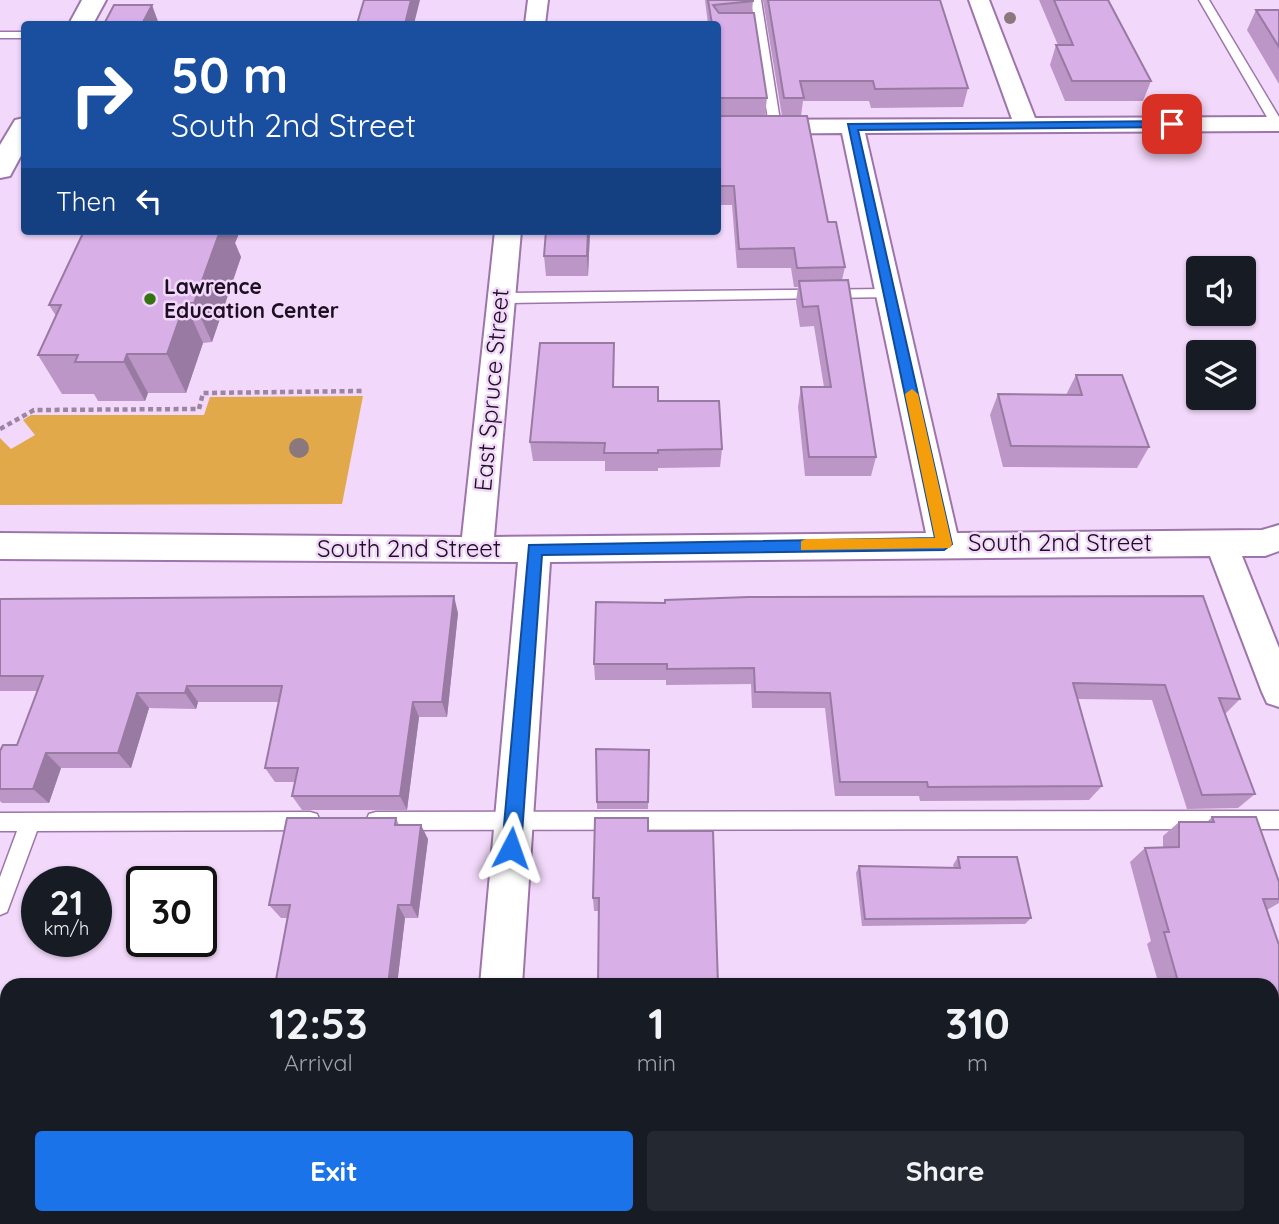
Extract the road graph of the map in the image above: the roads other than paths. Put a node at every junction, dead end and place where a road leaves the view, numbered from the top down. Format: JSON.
{"nodes":[{"id":1,"x":94,"y":0,"type":"edge"},
{"id":2,"x":538,"y":0,"type":"edge"},
{"id":3,"x":756,"y":0,"type":"edge"},
{"id":4,"x":979,"y":0,"type":"edge"},
{"id":5,"x":1204,"y":0,"type":"edge"},
{"id":6,"x":83,"y":21,"type":"edge"},
{"id":7,"x":536,"y":21,"type":"edge"},
{"id":8,"x":0,"y":35,"type":"edge"},
{"id":9,"x":21,"y":35,"type":"edge"},
{"id":10,"x":1278,"y":124,"type":"edge"},
{"id":11,"x":1026,"y":125,"type":"junction"},
{"id":12,"x":721,"y":127,"type":"edge"},
{"id":13,"x":775,"y":127,"type":"junction"},
{"id":14,"x":852,"y":127,"type":"junction"},
{"id":15,"x":21,"y":133,"type":"edge"},
{"id":16,"x":0,"y":170,"type":"edge"},
{"id":17,"x":508,"y":235,"type":"edge"},
{"id":18,"x":889,"y":294,"type":"junction"},
{"id":19,"x":501,"y":298,"type":"junction"},
{"id":20,"x":1279,"y":537,"type":"edge"},
{"id":21,"x":1221,"y":542,"type":"junction"},
{"id":22,"x":944,"y":544,"type":"junction"},
{"id":23,"x":0,"y":546,"type":"edge"},
{"id":24,"x":535,"y":549,"type":"junction"},
{"id":25,"x":477,"y":550,"type":"junction"},
{"id":26,"x":1279,"y":692,"type":"edge"},
{"id":27,"x":513,"y":820,"type":"junction"},
{"id":28,"x":1279,"y":821,"type":"edge"},
{"id":29,"x":0,"y":822,"type":"edge"},
{"id":30,"x":30,"y":822,"type":"junction"},
{"id":31,"x":0,"y":905,"type":"edge"},
{"id":32,"x":501,"y":978,"type":"edge"}],
"edges":[{"from":1,"to":6,"type":"street"},
{"from":2,"to":7,"type":"street"},
{"from":3,"to":13,"type":"lane"},
{"from":4,"to":11,"type":"street"},
{"from":5,"to":10,"type":"lane"},
{"from":8,"to":9,"type":"lane"},
{"from":10,"to":11,"type":"street"},
{"from":11,"to":14,"type":"street"},
{"from":12,"to":13,"type":"street"},
{"from":13,"to":14,"type":"street"},
{"from":14,"to":18,"type":"street"},
{"from":15,"to":16,"type":"street"},
{"from":17,"to":19,"type":"street","name":"East Spruce Street"},
{"from":18,"to":19,"type":"lane"},
{"from":18,"to":22,"type":"street"},
{"from":19,"to":25,"type":"street","name":"East Spruce Street"},
{"from":20,"to":21,"type":"street","name":"South 2nd Street"},
{"from":21,"to":22,"type":"street","name":"South 2nd Street"},
{"from":21,"to":26,"type":"street"},
{"from":22,"to":24,"type":"street","name":"South 2nd Street"},
{"from":23,"to":25,"type":"street","name":"South 2nd Street"},
{"from":24,"to":25,"type":"street","name":"South 2nd Street"},
{"from":24,"to":27,"type":"street"},
{"from":27,"to":28,"type":"lane"},
{"from":27,"to":30,"type":"lane"},
{"from":27,"to":32,"type":"street"},
{"from":29,"to":30,"type":"lane"},
{"from":30,"to":31,"type":"lane"}]}
